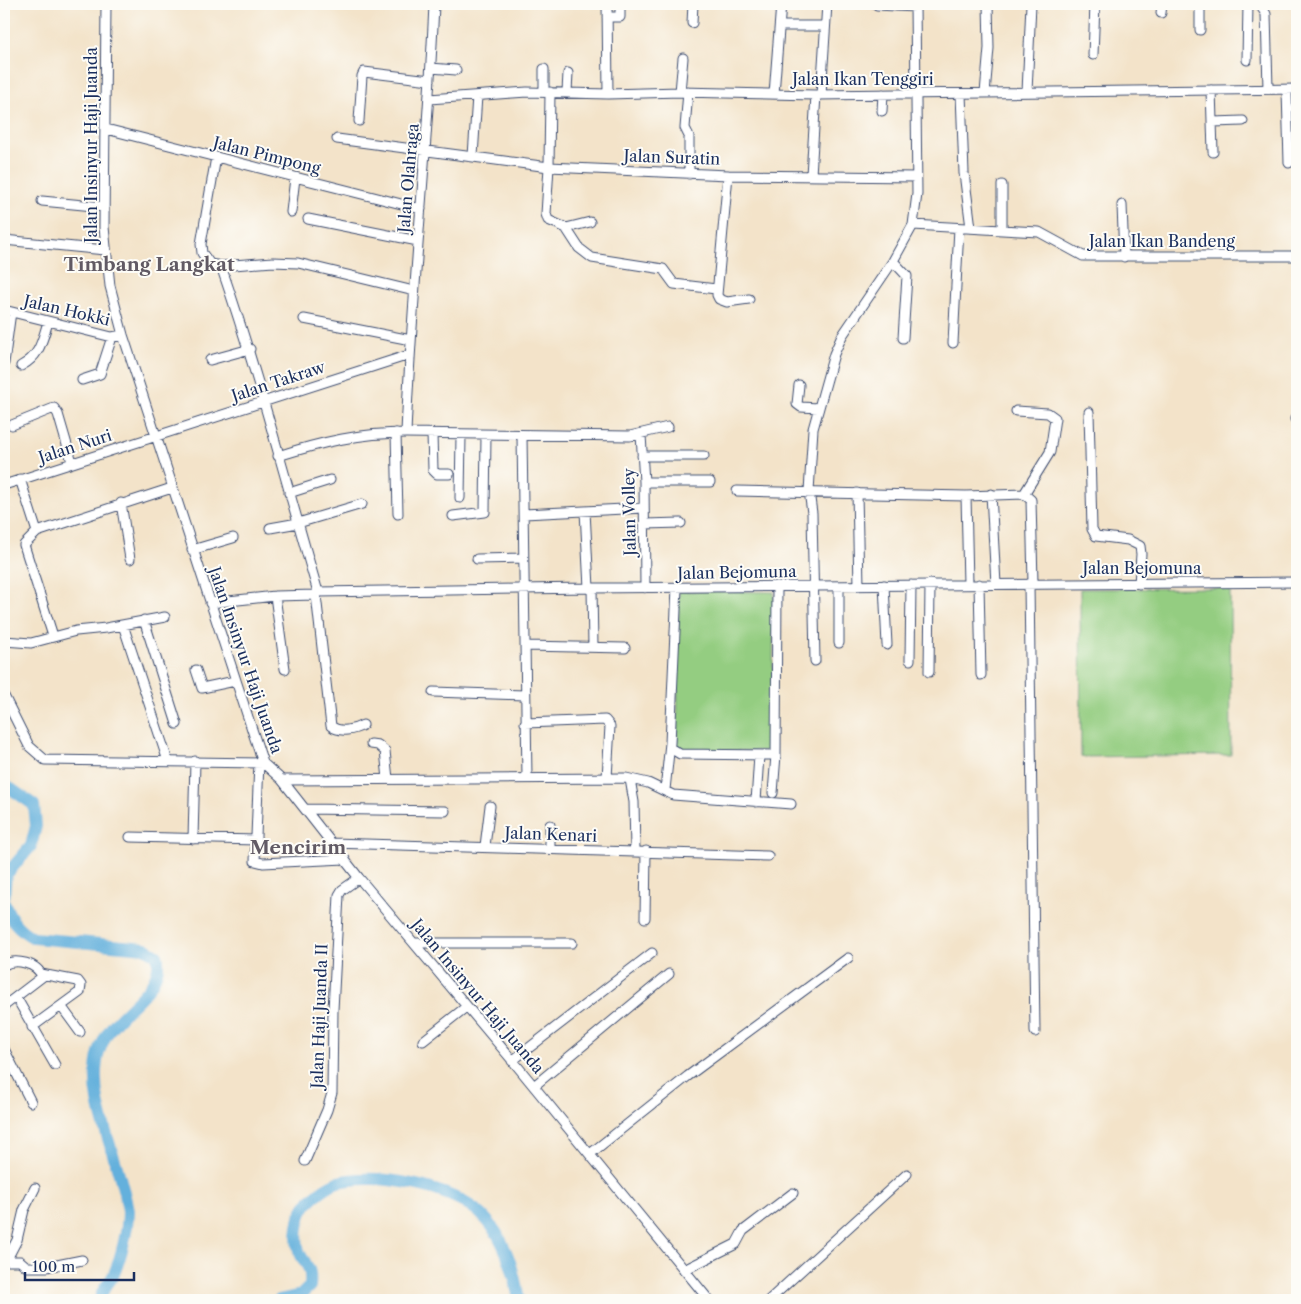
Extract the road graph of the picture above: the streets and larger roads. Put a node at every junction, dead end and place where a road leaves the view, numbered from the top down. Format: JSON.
{"nodes":[{"id":1,"x":106,"y":4,"type":"edge"},
{"id":2,"x":434,"y":4,"type":"edge"},
{"id":3,"x":606,"y":4,"type":"edge"},
{"id":4,"x":620,"y":4,"type":"edge"},
{"id":5,"x":693,"y":4,"type":"edge"},
{"id":6,"x":781,"y":4,"type":"edge"},
{"id":7,"x":827,"y":4,"type":"edge"},
{"id":8,"x":988,"y":4,"type":"edge"},
{"id":9,"x":1031,"y":4,"type":"edge"},
{"id":10,"x":1095,"y":4,"type":"edge"},
{"id":11,"x":1200,"y":4,"type":"edge"},
{"id":12,"x":1248,"y":4,"type":"edge"},
{"id":13,"x":877,"y":5,"type":"dead end"},
{"id":14,"x":915,"y":5,"type":"edge"},
{"id":15,"x":1262,"y":8,"type":"dead end"},
{"id":16,"x":607,"y":16,"type":"junction"},
{"id":17,"x":692,"y":23,"type":"dead end"},
{"id":18,"x":780,"y":26,"type":"junction"},
{"id":19,"x":821,"y":26,"type":"dead end"},
{"id":20,"x":1200,"y":30,"type":"dead end"},
{"id":21,"x":1093,"y":55,"type":"dead end"},
{"id":22,"x":683,"y":58,"type":"dead end"},
{"id":23,"x":1247,"y":60,"type":"dead end"},
{"id":24,"x":432,"y":68,"type":"junction"},
{"id":25,"x":544,"y":69,"type":"dead end"},
{"id":26,"x":456,"y":70,"type":"dead end"},
{"id":27,"x":568,"y":73,"type":"dead end"},
{"id":28,"x":430,"y":80,"type":"junction"},
{"id":29,"x":1268,"y":89,"type":"junction"},
{"id":30,"x":1297,"y":89,"type":"edge"},
{"id":31,"x":1211,"y":90,"type":"junction"},
{"id":32,"x":1287,"y":90,"type":"junction"},
{"id":33,"x":547,"y":92,"type":"junction"},
{"id":34,"x":567,"y":92,"type":"junction"},
{"id":35,"x":684,"y":92,"type":"junction"},
{"id":36,"x":1027,"y":92,"type":"junction"},
{"id":37,"x":985,"y":93,"type":"junction"},
{"id":38,"x":608,"y":94,"type":"junction"},
{"id":39,"x":774,"y":94,"type":"junction"},
{"id":40,"x":883,"y":94,"type":"junction"},
{"id":41,"x":916,"y":94,"type":"junction"},
{"id":42,"x":961,"y":94,"type":"junction"},
{"id":43,"x":819,"y":95,"type":"junction"},
{"id":44,"x":477,"y":96,"type":"junction"},
{"id":45,"x":429,"y":99,"type":"junction"},
{"id":46,"x":882,"y":111,"type":"dead end"},
{"id":47,"x":1244,"y":121,"type":"dead end"},
{"id":48,"x":359,"y":122,"type":"dead end"},
{"id":49,"x":1213,"y":122,"type":"junction"},
{"id":50,"x":106,"y":129,"type":"junction"},
{"id":51,"x":337,"y":139,"type":"dead end"},
{"id":52,"x":427,"y":152,"type":"junction"},
{"id":53,"x":1213,"y":152,"type":"dead end"},
{"id":54,"x":473,"y":156,"type":"junction"},
{"id":55,"x":216,"y":157,"type":"junction"},
{"id":56,"x":1289,"y":163,"type":"dead end"},
{"id":57,"x":550,"y":167,"type":"junction"},
{"id":58,"x":689,"y":174,"type":"junction"},
{"id":59,"x":728,"y":175,"type":"junction"},
{"id":60,"x":811,"y":175,"type":"junction"},
{"id":61,"x":917,"y":177,"type":"junction"},
{"id":62,"x":295,"y":178,"type":"junction"},
{"id":63,"x":1002,"y":185,"type":"dead end"},
{"id":64,"x":42,"y":201,"type":"dead end"},
{"id":65,"x":1122,"y":205,"type":"dead end"},
{"id":66,"x":104,"y":207,"type":"junction"},
{"id":67,"x":420,"y":209,"type":"junction"},
{"id":68,"x":291,"y":212,"type":"dead end"},
{"id":69,"x":308,"y":219,"type":"dead end"},
{"id":70,"x":590,"y":222,"type":"dead end"},
{"id":71,"x":913,"y":225,"type":"junction"},
{"id":72,"x":566,"y":228,"type":"junction"},
{"id":73,"x":959,"y":228,"type":"junction"},
{"id":74,"x":971,"y":228,"type":"junction"},
{"id":75,"x":1002,"y":229,"type":"junction"},
{"id":76,"x":4,"y":240,"type":"edge"},
{"id":77,"x":418,"y":241,"type":"junction"},
{"id":78,"x":105,"y":250,"type":"junction"},
{"id":79,"x":1297,"y":256,"type":"edge"},
{"id":80,"x":1124,"y":257,"type":"junction"},
{"id":81,"x":893,"y":261,"type":"junction"},
{"id":82,"x":221,"y":266,"type":"junction"},
{"id":83,"x":716,"y":289,"type":"junction"},
{"id":84,"x":414,"y":291,"type":"junction"},
{"id":85,"x":749,"y":299,"type":"dead end"},
{"id":86,"x":8,"y":311,"type":"edge"},
{"id":87,"x":304,"y":319,"type":"dead end"},
{"id":88,"x":48,"y":322,"type":"junction"},
{"id":89,"x":123,"y":335,"type":"junction"},
{"id":90,"x":112,"y":337,"type":"junction"},
{"id":91,"x":903,"y":338,"type":"dead end"},
{"id":92,"x":411,"y":340,"type":"junction"},
{"id":93,"x":953,"y":343,"type":"dead end"},
{"id":94,"x":250,"y":349,"type":"junction"},
{"id":95,"x":409,"y":355,"type":"junction"},
{"id":96,"x":210,"y":360,"type":"dead end"},
{"id":97,"x":4,"y":363,"type":"edge"},
{"id":98,"x":21,"y":366,"type":"dead end"},
{"id":99,"x":82,"y":380,"type":"dead end"},
{"id":100,"x":799,"y":385,"type":"dead end"},
{"id":101,"x":262,"y":402,"type":"junction"},
{"id":102,"x":818,"y":408,"type":"junction"},
{"id":103,"x":1016,"y":411,"type":"dead end"},
{"id":104,"x":1089,"y":412,"type":"dead end"},
{"id":105,"x":12,"y":425,"type":"dead end"},
{"id":106,"x":668,"y":427,"type":"dead end"},
{"id":107,"x":396,"y":433,"type":"junction"},
{"id":108,"x":406,"y":433,"type":"junction"},
{"id":109,"x":432,"y":434,"type":"junction"},
{"id":110,"x":460,"y":435,"type":"junction"},
{"id":111,"x":486,"y":435,"type":"junction"},
{"id":112,"x":641,"y":435,"type":"junction"},
{"id":113,"x":156,"y":436,"type":"junction"},
{"id":114,"x":522,"y":436,"type":"junction"},
{"id":115,"x":278,"y":456,"type":"junction"},
{"id":116,"x":642,"y":456,"type":"junction"},
{"id":117,"x":704,"y":456,"type":"dead end"},
{"id":118,"x":72,"y":462,"type":"junction"},
{"id":119,"x":449,"y":474,"type":"dead end"},
{"id":120,"x":20,"y":479,"type":"junction"},
{"id":121,"x":330,"y":480,"type":"dead end"},
{"id":122,"x":644,"y":482,"type":"junction"},
{"id":123,"x":710,"y":482,"type":"dead end"},
{"id":124,"x":4,"y":484,"type":"edge"},
{"id":125,"x":172,"y":488,"type":"junction"},
{"id":126,"x":737,"y":491,"type":"dead end"},
{"id":127,"x":809,"y":492,"type":"junction"},
{"id":128,"x":289,"y":493,"type":"junction"},
{"id":129,"x":857,"y":493,"type":"junction"},
{"id":130,"x":992,"y":494,"type":"junction"},
{"id":131,"x":1024,"y":494,"type":"junction"},
{"id":132,"x":966,"y":496,"type":"junction"},
{"id":133,"x":460,"y":498,"type":"dead end"},
{"id":134,"x":121,"y":503,"type":"junction"},
{"id":135,"x":362,"y":504,"type":"dead end"},
{"id":136,"x":644,"y":508,"type":"junction"},
{"id":137,"x":585,"y":510,"type":"junction"},
{"id":138,"x":398,"y":514,"type":"dead end"},
{"id":139,"x":524,"y":514,"type":"junction"},
{"id":140,"x":453,"y":516,"type":"dead end"},
{"id":141,"x":298,"y":523,"type":"junction"},
{"id":142,"x":681,"y":523,"type":"dead end"},
{"id":143,"x":645,"y":524,"type":"junction"},
{"id":144,"x":270,"y":528,"type":"dead end"},
{"id":145,"x":37,"y":532,"type":"junction"},
{"id":146,"x":233,"y":538,"type":"dead end"},
{"id":147,"x":192,"y":550,"type":"junction"},
{"id":148,"x":477,"y":558,"type":"dead end"},
{"id":149,"x":523,"y":558,"type":"junction"},
{"id":150,"x":130,"y":559,"type":"dead end"},
{"id":151,"x":1297,"y":582,"type":"edge"},
{"id":152,"x":930,"y":584,"type":"junction"},
{"id":153,"x":968,"y":584,"type":"junction"},
{"id":154,"x":979,"y":584,"type":"junction"},
{"id":155,"x":996,"y":584,"type":"junction"},
{"id":156,"x":1031,"y":584,"type":"junction"},
{"id":157,"x":1139,"y":584,"type":"junction"},
{"id":158,"x":884,"y":585,"type":"junction"},
{"id":159,"x":912,"y":585,"type":"junction"},
{"id":160,"x":778,"y":586,"type":"junction"},
{"id":161,"x":815,"y":586,"type":"junction"},
{"id":162,"x":859,"y":586,"type":"junction"},
{"id":163,"x":839,"y":587,"type":"junction"},
{"id":164,"x":591,"y":588,"type":"junction"},
{"id":165,"x":645,"y":588,"type":"junction"},
{"id":166,"x":676,"y":588,"type":"junction"},
{"id":167,"x":524,"y":589,"type":"junction"},
{"id":168,"x":317,"y":594,"type":"junction"},
{"id":169,"x":275,"y":596,"type":"junction"},
{"id":170,"x":210,"y":603,"type":"junction"},
{"id":171,"x":165,"y":618,"type":"dead end"},
{"id":172,"x":144,"y":620,"type":"junction"},
{"id":173,"x":123,"y":625,"type":"junction"},
{"id":174,"x":53,"y":636,"type":"junction"},
{"id":175,"x":4,"y":641,"type":"edge"},
{"id":176,"x":839,"y":643,"type":"dead end"},
{"id":177,"x":887,"y":645,"type":"dead end"},
{"id":178,"x":525,"y":646,"type":"junction"},
{"id":179,"x":593,"y":647,"type":"junction"},
{"id":180,"x":625,"y":648,"type":"dead end"},
{"id":181,"x":910,"y":660,"type":"dead end"},
{"id":182,"x":815,"y":661,"type":"dead end"},
{"id":183,"x":285,"y":669,"type":"dead end"},
{"id":184,"x":196,"y":670,"type":"dead end"},
{"id":185,"x":929,"y":672,"type":"dead end"},
{"id":186,"x":981,"y":675,"type":"dead end"},
{"id":187,"x":235,"y":680,"type":"junction"},
{"id":188,"x":433,"y":692,"type":"dead end"},
{"id":189,"x":526,"y":695,"type":"junction"},
{"id":190,"x":4,"y":696,"type":"edge"},
{"id":191,"x":525,"y":723,"type":"junction"},
{"id":192,"x":177,"y":724,"type":"dead end"},
{"id":193,"x":364,"y":725,"type":"dead end"},
{"id":194,"x":371,"y":744,"type":"dead end"},
{"id":195,"x":670,"y":748,"type":"junction"},
{"id":196,"x":759,"y":755,"type":"junction"},
{"id":197,"x":776,"y":755,"type":"junction"},
{"id":198,"x":168,"y":761,"type":"junction"},
{"id":199,"x":195,"y":761,"type":"junction"},
{"id":200,"x":261,"y":762,"type":"junction"},
{"id":201,"x":527,"y":778,"type":"junction"},
{"id":202,"x":608,"y":778,"type":"junction"},
{"id":203,"x":388,"y":779,"type":"junction"},
{"id":204,"x":630,"y":779,"type":"junction"},
{"id":205,"x":282,"y":780,"type":"junction"},
{"id":206,"x":665,"y":790,"type":"junction"},
{"id":207,"x":773,"y":793,"type":"dead end"},
{"id":208,"x":756,"y":802,"type":"junction"},
{"id":209,"x":791,"y":804,"type":"dead end"},
{"id":210,"x":490,"y":806,"type":"dead end"},
{"id":211,"x":306,"y":809,"type":"junction"},
{"id":212,"x":445,"y":811,"type":"dead end"},
{"id":213,"x":550,"y":825,"type":"dead end"},
{"id":214,"x":130,"y":837,"type":"dead end"},
{"id":215,"x":193,"y":839,"type":"junction"},
{"id":216,"x":257,"y":840,"type":"junction"},
{"id":217,"x":332,"y":844,"type":"junction"},
{"id":218,"x":486,"y":846,"type":"junction"},
{"id":219,"x":550,"y":849,"type":"junction"},
{"id":220,"x":635,"y":851,"type":"junction"},
{"id":221,"x":646,"y":851,"type":"junction"},
{"id":222,"x":768,"y":856,"type":"dead end"},
{"id":223,"x":345,"y":859,"type":"junction"},
{"id":224,"x":359,"y":878,"type":"junction"},
{"id":225,"x":645,"y":918,"type":"dead end"},
{"id":226,"x":414,"y":943,"type":"junction"},
{"id":227,"x":572,"y":943,"type":"dead end"},
{"id":228,"x":652,"y":953,"type":"dead end"},
{"id":229,"x":848,"y":958,"type":"dead end"},
{"id":230,"x":4,"y":965,"type":"edge"},
{"id":231,"x":41,"y":974,"type":"junction"},
{"id":232,"x":668,"y":974,"type":"dead end"},
{"id":233,"x":16,"y":997,"type":"junction"},
{"id":234,"x":4,"y":1006,"type":"edge"},
{"id":235,"x":61,"y":1006,"type":"junction"},
{"id":236,"x":466,"y":1007,"type":"junction"},
{"id":237,"x":32,"y":1027,"type":"junction"},
{"id":238,"x":80,"y":1032,"type":"dead end"},
{"id":239,"x":1035,"y":1032,"type":"dead end"},
{"id":240,"x":423,"y":1041,"type":"dead end"},
{"id":241,"x":4,"y":1049,"type":"edge"},
{"id":242,"x":512,"y":1061,"type":"junction"},
{"id":243,"x":55,"y":1065,"type":"dead end"},
{"id":244,"x":534,"y":1086,"type":"junction"},
{"id":245,"x":31,"y":1102,"type":"dead end"},
{"id":246,"x":590,"y":1154,"type":"junction"},
{"id":247,"x":305,"y":1161,"type":"dead end"},
{"id":248,"x":907,"y":1174,"type":"dead end"},
{"id":249,"x":35,"y":1188,"type":"dead end"},
{"id":250,"x":793,"y":1193,"type":"dead end"},
{"id":251,"x":82,"y":1260,"type":"dead end"},
{"id":252,"x":5,"y":1261,"type":"edge"},
{"id":253,"x":684,"y":1270,"type":"junction"},
{"id":254,"x":709,"y":1300,"type":"edge"},
{"id":255,"x":769,"y":1300,"type":"edge"}],
"edges":[{"from":1,"to":50,"type":"street","name":"Jalan Insinyur Haji Juanda"},
{"from":2,"to":24,"type":"street","name":"Jalan Olahraga"},
{"from":3,"to":16,"type":"street"},
{"from":4,"to":16,"type":"street"},
{"from":5,"to":17,"type":"street"},
{"from":6,"to":18,"type":"street"},
{"from":7,"to":43,"type":"street"},
{"from":8,"to":37,"type":"street"},
{"from":9,"to":36,"type":"street"},
{"from":10,"to":21,"type":"street"},
{"from":11,"to":20,"type":"street"},
{"from":12,"to":23,"type":"street"},
{"from":13,"to":14,"type":"street"},
{"from":14,"to":41,"type":"street"},
{"from":15,"to":29,"type":"street"},
{"from":16,"to":38,"type":"street"},
{"from":18,"to":19,"type":"street"},
{"from":18,"to":39,"type":"street"},
{"from":22,"to":35,"type":"street"},
{"from":24,"to":26,"type":"street"},
{"from":24,"to":28,"type":"street","name":"Jalan Olahraga"},
{"from":25,"to":33,"type":"street"},
{"from":27,"to":34,"type":"street"},
{"from":28,"to":45,"type":"street","name":"Jalan Olahraga"},
{"from":28,"to":48,"type":"street"},
{"from":29,"to":31,"type":"street","name":"Jalan Ikan Tenggiri"},
{"from":29,"to":32,"type":"street","name":"Jalan Ikan Tenggiri"},
{"from":30,"to":32,"type":"street","name":"Jalan Ikan Tenggiri"},
{"from":31,"to":36,"type":"street","name":"Jalan Ikan Tenggiri"},
{"from":31,"to":49,"type":"street"},
{"from":32,"to":56,"type":"street"},
{"from":33,"to":34,"type":"street","name":"Jalan Ikan Tenggiri"},
{"from":33,"to":44,"type":"street","name":"Jalan Ikan Tenggiri"},
{"from":33,"to":57,"type":"street"},
{"from":34,"to":38,"type":"street","name":"Jalan Ikan Tenggiri"},
{"from":35,"to":38,"type":"street","name":"Jalan Ikan Tenggiri"},
{"from":35,"to":39,"type":"street","name":"Jalan Ikan Tenggiri"},
{"from":35,"to":58,"type":"street"},
{"from":36,"to":37,"type":"street","name":"Jalan Ikan Tenggiri"},
{"from":37,"to":42,"type":"street","name":"Jalan Ikan Tenggiri"},
{"from":39,"to":43,"type":"street","name":"Jalan Ikan Tenggiri"},
{"from":40,"to":41,"type":"street","name":"Jalan Ikan Tenggiri"},
{"from":40,"to":43,"type":"street","name":"Jalan Ikan Tenggiri"},
{"from":40,"to":46,"type":"street"},
{"from":41,"to":42,"type":"street","name":"Jalan Ikan Tenggiri"},
{"from":41,"to":61,"type":"street"},
{"from":42,"to":74,"type":"street"},
{"from":43,"to":60,"type":"street"},
{"from":44,"to":45,"type":"street","name":"Jalan Ikan Tenggiri"},
{"from":44,"to":54,"type":"street"},
{"from":45,"to":52,"type":"street","name":"Jalan Olahraga"},
{"from":47,"to":49,"type":"street"},
{"from":49,"to":53,"type":"street"},
{"from":50,"to":55,"type":"street","name":"Jalan Pimpong"},
{"from":50,"to":66,"type":"street","name":"Jalan Insinyur Haji Juanda"},
{"from":51,"to":52,"type":"street"},
{"from":52,"to":54,"type":"street","name":"Jalan Suratin"},
{"from":52,"to":67,"type":"street","name":"Jalan Olahraga"},
{"from":54,"to":57,"type":"street","name":"Jalan Suratin"},
{"from":55,"to":62,"type":"street","name":"Jalan Pimpong"},
{"from":55,"to":82,"type":"street"},
{"from":57,"to":58,"type":"street","name":"Jalan Suratin"},
{"from":57,"to":72,"type":"street"},
{"from":58,"to":59,"type":"street","name":"Jalan Suratin"},
{"from":59,"to":60,"type":"street","name":"Jalan Suratin"},
{"from":59,"to":83,"type":"street"},
{"from":60,"to":61,"type":"street","name":"Jalan Suratin"},
{"from":61,"to":71,"type":"street"},
{"from":62,"to":67,"type":"street","name":"Jalan Pimpong"},
{"from":62,"to":68,"type":"street"},
{"from":63,"to":75,"type":"street"},
{"from":64,"to":66,"type":"street"},
{"from":65,"to":80,"type":"street"},
{"from":66,"to":78,"type":"street","name":"Jalan Insinyur Haji Juanda"},
{"from":67,"to":77,"type":"street","name":"Jalan Olahraga"},
{"from":69,"to":77,"type":"street"},
{"from":70,"to":72,"type":"street"},
{"from":71,"to":73,"type":"street","name":"Jalan Ikan Bandeng"},
{"from":71,"to":81,"type":"street"},
{"from":72,"to":83,"type":"street"},
{"from":73,"to":74,"type":"street","name":"Jalan Ikan Bandeng"},
{"from":73,"to":93,"type":"street"},
{"from":74,"to":75,"type":"street","name":"Jalan Ikan Bandeng"},
{"from":75,"to":80,"type":"street","name":"Jalan Ikan Bandeng"},
{"from":76,"to":78,"type":"street"},
{"from":77,"to":84,"type":"street","name":"Jalan Olahraga"},
{"from":78,"to":89,"type":"street","name":"Jalan Insinyur Haji Juanda"},
{"from":79,"to":80,"type":"street","name":"Jalan Ikan Bandeng"},
{"from":81,"to":91,"type":"street"},
{"from":81,"to":102,"type":"street"},
{"from":82,"to":84,"type":"street"},
{"from":82,"to":94,"type":"street"},
{"from":83,"to":85,"type":"street"},
{"from":84,"to":92,"type":"street","name":"Jalan Olahraga"},
{"from":86,"to":88,"type":"street","name":"Jalan Hokki"},
{"from":86,"to":97,"type":"street"},
{"from":87,"to":92,"type":"street"},
{"from":88,"to":90,"type":"street","name":"Jalan Hokki"},
{"from":88,"to":98,"type":"street"},
{"from":89,"to":90,"type":"street","name":"Jalan Hokki"},
{"from":89,"to":113,"type":"street","name":"Jalan Insinyur Haji Juanda"},
{"from":90,"to":99,"type":"street"},
{"from":92,"to":95,"type":"street","name":"Jalan Olahraga"},
{"from":94,"to":96,"type":"street"},
{"from":94,"to":101,"type":"street"},
{"from":95,"to":101,"type":"street","name":"Jalan Takraw"},
{"from":95,"to":108,"type":"street"},
{"from":100,"to":102,"type":"street"},
{"from":101,"to":113,"type":"street","name":"Jalan Takraw"},
{"from":101,"to":115,"type":"street"},
{"from":102,"to":127,"type":"street"},
{"from":103,"to":131,"type":"street"},
{"from":104,"to":157,"type":"street"},
{"from":105,"to":118,"type":"street"},
{"from":106,"to":112,"type":"street"},
{"from":107,"to":108,"type":"street"},
{"from":107,"to":115,"type":"street"},
{"from":107,"to":138,"type":"street"},
{"from":108,"to":109,"type":"street"},
{"from":109,"to":110,"type":"street"},
{"from":109,"to":119,"type":"street"},
{"from":110,"to":111,"type":"street"},
{"from":110,"to":133,"type":"street"},
{"from":111,"to":114,"type":"street"},
{"from":111,"to":140,"type":"street"},
{"from":112,"to":114,"type":"street"},
{"from":112,"to":116,"type":"street","name":"Jalan Volley"},
{"from":113,"to":118,"type":"street","name":"Jalan Nuri"},
{"from":113,"to":125,"type":"street","name":"Jalan Insinyur Haji Juanda"},
{"from":114,"to":139,"type":"street"},
{"from":115,"to":128,"type":"street"},
{"from":116,"to":117,"type":"street"},
{"from":116,"to":122,"type":"street","name":"Jalan Volley"},
{"from":118,"to":120,"type":"street","name":"Jalan Nuri"},
{"from":120,"to":124,"type":"street","name":"Jalan Nuri"},
{"from":120,"to":145,"type":"street"},
{"from":121,"to":128,"type":"street"},
{"from":122,"to":123,"type":"street"},
{"from":122,"to":136,"type":"street","name":"Jalan Volley"},
{"from":125,"to":134,"type":"street"},
{"from":125,"to":147,"type":"street","name":"Jalan Insinyur Haji Juanda"},
{"from":126,"to":127,"type":"street"},
{"from":127,"to":129,"type":"street"},
{"from":127,"to":161,"type":"street"},
{"from":128,"to":141,"type":"street"},
{"from":129,"to":132,"type":"street"},
{"from":129,"to":162,"type":"street"},
{"from":130,"to":131,"type":"street"},
{"from":130,"to":132,"type":"street"},
{"from":130,"to":155,"type":"street"},
{"from":131,"to":156,"type":"street"},
{"from":132,"to":153,"type":"street"},
{"from":134,"to":145,"type":"street"},
{"from":134,"to":150,"type":"street"},
{"from":135,"to":141,"type":"street"},
{"from":136,"to":137,"type":"street"},
{"from":136,"to":143,"type":"street","name":"Jalan Volley"},
{"from":137,"to":139,"type":"street"},
{"from":137,"to":164,"type":"street"},
{"from":139,"to":149,"type":"street"},
{"from":141,"to":144,"type":"street"},
{"from":141,"to":168,"type":"street"},
{"from":142,"to":143,"type":"street"},
{"from":143,"to":165,"type":"street","name":"Jalan Volley"},
{"from":145,"to":174,"type":"street"},
{"from":146,"to":147,"type":"street"},
{"from":147,"to":170,"type":"street","name":"Jalan Insinyur Haji Juanda"},
{"from":148,"to":149,"type":"street"},
{"from":149,"to":167,"type":"street"},
{"from":151,"to":157,"type":"street","name":"Jalan Bejomuna"},
{"from":152,"to":153,"type":"street","name":"Jalan Bejomuna"},
{"from":152,"to":159,"type":"street","name":"Jalan Bejomuna"},
{"from":152,"to":185,"type":"street"},
{"from":153,"to":154,"type":"street","name":"Jalan Bejomuna"},
{"from":154,"to":155,"type":"street","name":"Jalan Bejomuna"},
{"from":154,"to":186,"type":"street"},
{"from":155,"to":156,"type":"street","name":"Jalan Bejomuna"},
{"from":156,"to":157,"type":"street","name":"Jalan Bejomuna"},
{"from":156,"to":239,"type":"street"},
{"from":158,"to":159,"type":"street","name":"Jalan Bejomuna"},
{"from":158,"to":162,"type":"street","name":"Jalan Bejomuna"},
{"from":158,"to":177,"type":"street"},
{"from":159,"to":181,"type":"street"},
{"from":160,"to":161,"type":"street","name":"Jalan Bejomuna"},
{"from":160,"to":166,"type":"street","name":"Jalan Bejomuna"},
{"from":160,"to":197,"type":"street"},
{"from":161,"to":163,"type":"street","name":"Jalan Bejomuna"},
{"from":161,"to":182,"type":"street"},
{"from":162,"to":163,"type":"street","name":"Jalan Bejomuna"},
{"from":163,"to":176,"type":"street"},
{"from":164,"to":165,"type":"street","name":"Jalan Bejomuna"},
{"from":164,"to":167,"type":"street","name":"Jalan Bejomuna"},
{"from":164,"to":179,"type":"street"},
{"from":165,"to":166,"type":"street","name":"Jalan Bejomuna"},
{"from":166,"to":195,"type":"street"},
{"from":167,"to":168,"type":"street","name":"Jalan Bejomuna"},
{"from":167,"to":178,"type":"street"},
{"from":168,"to":169,"type":"street","name":"Jalan Bejomuna"},
{"from":168,"to":193,"type":"street"},
{"from":169,"to":170,"type":"street","name":"Jalan Bejomuna"},
{"from":169,"to":183,"type":"street"},
{"from":170,"to":187,"type":"street","name":"Jalan Insinyur Haji Juanda"},
{"from":171,"to":172,"type":"street"},
{"from":172,"to":173,"type":"street"},
{"from":172,"to":192,"type":"street"},
{"from":173,"to":174,"type":"street"},
{"from":173,"to":198,"type":"street"},
{"from":174,"to":175,"type":"street"},
{"from":178,"to":179,"type":"street"},
{"from":178,"to":189,"type":"street"},
{"from":179,"to":180,"type":"street"},
{"from":184,"to":187,"type":"street"},
{"from":187,"to":200,"type":"street","name":"Jalan Insinyur Haji Juanda"},
{"from":188,"to":189,"type":"street"},
{"from":189,"to":191,"type":"street"},
{"from":190,"to":198,"type":"street"},
{"from":191,"to":201,"type":"street"},
{"from":191,"to":202,"type":"street"},
{"from":194,"to":203,"type":"street"},
{"from":195,"to":196,"type":"street"},
{"from":195,"to":206,"type":"street"},
{"from":196,"to":197,"type":"street"},
{"from":196,"to":208,"type":"street"},
{"from":197,"to":207,"type":"street"},
{"from":198,"to":199,"type":"street"},
{"from":199,"to":200,"type":"street"},
{"from":199,"to":215,"type":"street"},
{"from":200,"to":205,"type":"street","name":"Jalan Insinyur Haji Juanda"},
{"from":200,"to":216,"type":"street"},
{"from":201,"to":202,"type":"street"},
{"from":201,"to":203,"type":"street"},
{"from":202,"to":204,"type":"street"},
{"from":203,"to":205,"type":"street"},
{"from":204,"to":206,"type":"street"},
{"from":204,"to":220,"type":"street"},
{"from":205,"to":211,"type":"street","name":"Jalan Insinyur Haji Juanda"},
{"from":206,"to":208,"type":"street"},
{"from":208,"to":209,"type":"street"},
{"from":210,"to":218,"type":"street"},
{"from":211,"to":212,"type":"street"},
{"from":211,"to":217,"type":"street","name":"Jalan Insinyur Haji Juanda"},
{"from":213,"to":219,"type":"street"},
{"from":214,"to":215,"type":"street"},
{"from":215,"to":216,"type":"street"},
{"from":216,"to":223,"type":"street"},
{"from":217,"to":218,"type":"street","name":"Jalan Kenari"},
{"from":217,"to":223,"type":"street","name":"Jalan Insinyur Haji Juanda"},
{"from":218,"to":219,"type":"street","name":"Jalan Kenari"},
{"from":219,"to":220,"type":"street","name":"Jalan Kenari"},
{"from":220,"to":221,"type":"street","name":"Jalan Kenari"},
{"from":221,"to":222,"type":"street","name":"Jalan Kenari"},
{"from":221,"to":225,"type":"street"},
{"from":223,"to":224,"type":"street","name":"Jalan Insinyur Haji Juanda"},
{"from":224,"to":226,"type":"street","name":"Jalan Insinyur Haji Juanda"},
{"from":224,"to":247,"type":"street","name":"Jalan Haji Juanda II"},
{"from":226,"to":227,"type":"street"},
{"from":226,"to":236,"type":"street","name":"Jalan Insinyur Haji Juanda"},
{"from":228,"to":242,"type":"street"},
{"from":229,"to":246,"type":"street"},
{"from":230,"to":231,"type":"street"},
{"from":231,"to":233,"type":"street"},
{"from":231,"to":235,"type":"street"},
{"from":232,"to":244,"type":"street"},
{"from":233,"to":234,"type":"street"},
{"from":233,"to":237,"type":"street"},
{"from":235,"to":237,"type":"street"},
{"from":235,"to":238,"type":"street"},
{"from":236,"to":240,"type":"street"},
{"from":236,"to":242,"type":"street","name":"Jalan Insinyur Haji Juanda"},
{"from":237,"to":243,"type":"street"},
{"from":241,"to":245,"type":"street"},
{"from":242,"to":244,"type":"street","name":"Jalan Insinyur Haji Juanda"},
{"from":244,"to":246,"type":"street","name":"Jalan Insinyur Haji Juanda"},
{"from":246,"to":253,"type":"street","name":"Jalan Insinyur Haji Juanda"},
{"from":248,"to":255,"type":"street"},
{"from":249,"to":252,"type":"street"},
{"from":250,"to":253,"type":"street"},
{"from":251,"to":252,"type":"street"},
{"from":253,"to":254,"type":"street","name":"Jalan Insinyur Haji Juanda"}]}
